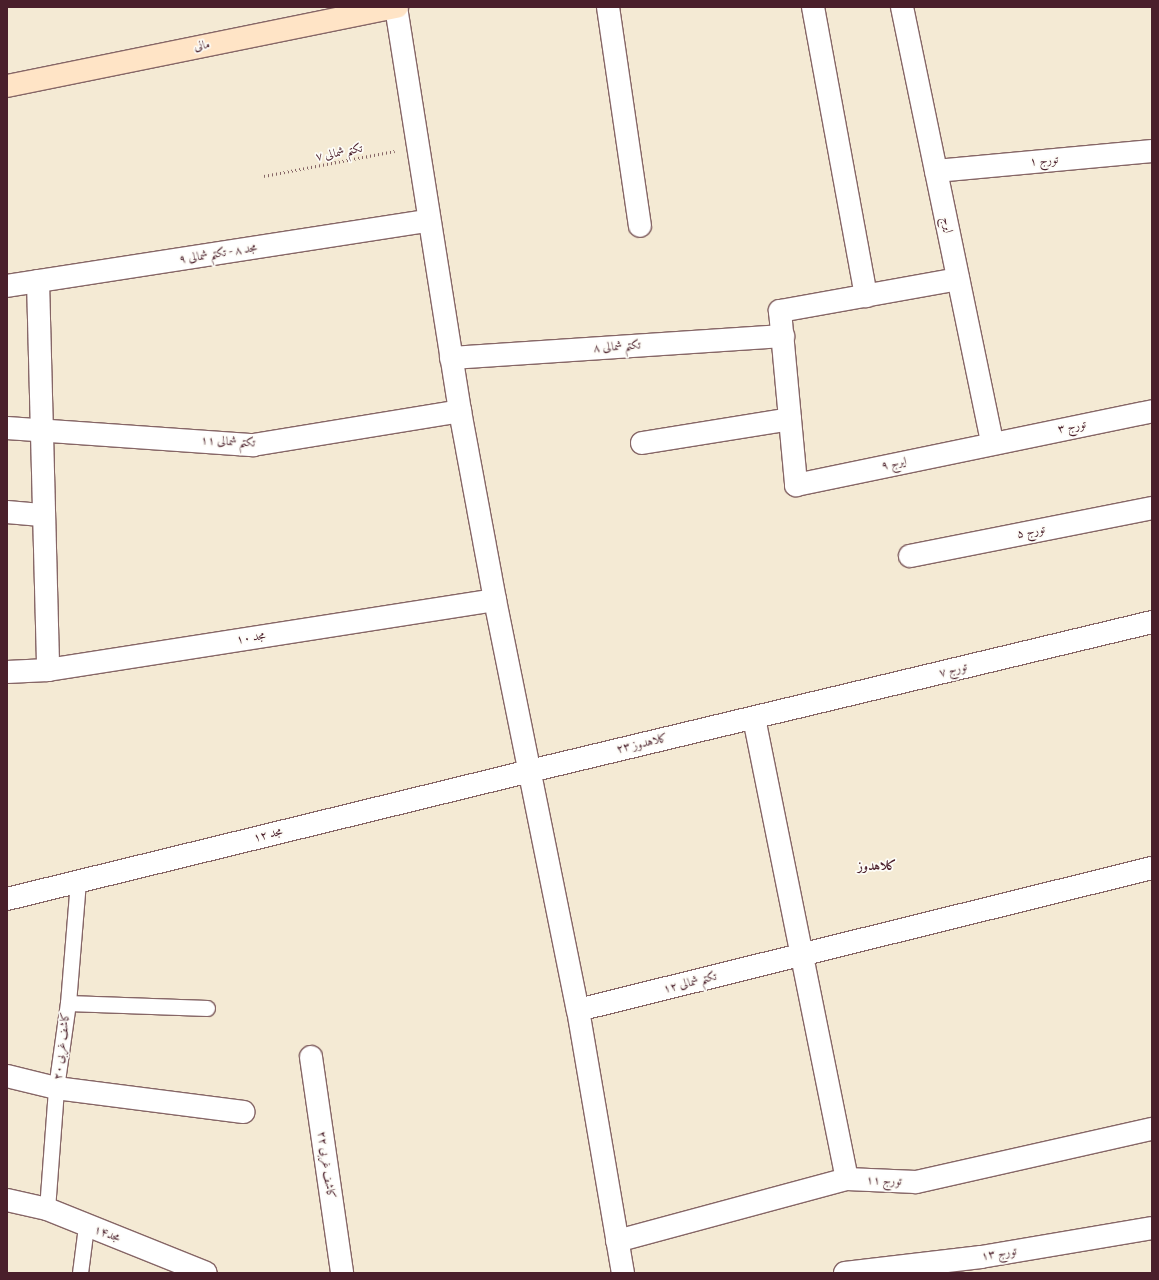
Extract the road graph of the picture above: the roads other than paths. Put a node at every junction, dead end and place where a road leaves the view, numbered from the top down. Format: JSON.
{"nodes":[{"id":1,"x":396,"y":7,"type":"edge"},
{"id":2,"x":608,"y":7,"type":"edge"},
{"id":3,"x":812,"y":7,"type":"edge"},
{"id":4,"x":902,"y":7,"type":"edge"},
{"id":5,"x":7,"y":86,"type":"edge"},
{"id":6,"x":1152,"y":151,"type":"edge"},
{"id":7,"x":936,"y":171,"type":"junction"},
{"id":8,"x":429,"y":221,"type":"junction"},
{"id":9,"x":640,"y":226,"type":"dead end"},
{"id":10,"x":958,"y":279,"type":"junction"},
{"id":11,"x":38,"y":281,"type":"junction"},
{"id":12,"x":7,"y":286,"type":"edge"},
{"id":13,"x":866,"y":296,"type":"junction"},
{"id":14,"x":783,"y":336,"type":"junction"},
{"id":15,"x":451,"y":358,"type":"junction"},
{"id":16,"x":460,"y":411,"type":"junction"},
{"id":17,"x":1152,"y":411,"type":"edge"},
{"id":18,"x":790,"y":419,"type":"junction"},
{"id":19,"x":7,"y":428,"type":"edge"},
{"id":20,"x":42,"y":430,"type":"junction"},
{"id":21,"x":642,"y":443,"type":"dead end"},
{"id":22,"x":992,"y":443,"type":"junction"},
{"id":23,"x":1152,"y":508,"type":"edge"},
{"id":24,"x":7,"y":512,"type":"edge"},
{"id":25,"x":44,"y":515,"type":"junction"},
{"id":26,"x":910,"y":556,"type":"dead end"},
{"id":27,"x":495,"y":600,"type":"junction"},
{"id":28,"x":1152,"y":622,"type":"edge"},
{"id":29,"x":48,"y":670,"type":"junction"},
{"id":30,"x":7,"y":672,"type":"edge"},
{"id":31,"x":754,"y":718,"type":"junction"},
{"id":32,"x":530,"y":771,"type":"junction"},
{"id":33,"x":1152,"y":868,"type":"edge"},
{"id":34,"x":78,"y":882,"type":"junction"},
{"id":35,"x":7,"y":900,"type":"edge"},
{"id":36,"x":802,"y":956,"type":"junction"},
{"id":37,"x":68,"y":1002,"type":"junction"},
{"id":38,"x":207,"y":1008,"type":"dead end"},
{"id":39,"x":578,"y":1010,"type":"junction"},
{"id":40,"x":311,"y":1057,"type":"dead end"},
{"id":41,"x":7,"y":1076,"type":"edge"},
{"id":42,"x":56,"y":1088,"type":"junction"},
{"id":43,"x":243,"y":1112,"type":"dead end"},
{"id":44,"x":1152,"y":1129,"type":"edge"},
{"id":45,"x":847,"y":1179,"type":"junction"},
{"id":46,"x":7,"y":1200,"type":"edge"},
{"id":47,"x":47,"y":1209,"type":"junction"},
{"id":48,"x":86,"y":1226,"type":"junction"},
{"id":49,"x":1152,"y":1228,"type":"edge"},
{"id":50,"x":618,"y":1241,"type":"junction"},
{"id":51,"x":80,"y":1273,"type":"edge"},
{"id":52,"x":206,"y":1273,"type":"edge"},
{"id":53,"x":342,"y":1273,"type":"edge"},
{"id":54,"x":623,"y":1273,"type":"edge"},
{"id":55,"x":845,"y":1273,"type":"edge"}],
"edges":[{"from":1,"to":5,"type":"street","name":"مانی"},
{"from":1,"to":8,"type":"street"},
{"from":2,"to":9,"type":"street"},
{"from":3,"to":13,"type":"street"},
{"from":4,"to":7,"type":"street","name":"ایرج"},
{"from":6,"to":7,"type":"street","name":"تورج ۱"},
{"from":7,"to":10,"type":"street","name":"ایرج"},
{"from":8,"to":11,"type":"street","name":"مجد ۸ - تکتم شمالی ۹"},
{"from":8,"to":15,"type":"street"},
{"from":10,"to":13,"type":"street"},
{"from":10,"to":22,"type":"street","name":"ایرج"},
{"from":11,"to":12,"type":"street","name":"مجد ۸ - تکتم شمالی ۹"},
{"from":11,"to":20,"type":"street"},
{"from":13,"to":14,"type":"street"},
{"from":14,"to":15,"type":"street","name":"تکتم شمالی ۸"},
{"from":14,"to":18,"type":"street"},
{"from":15,"to":16,"type":"street"},
{"from":16,"to":20,"type":"street","name":"تکتم شمالی ۱۱"},
{"from":16,"to":27,"type":"street"},
{"from":17,"to":22,"type":"street","name":"تورج ۳"},
{"from":18,"to":21,"type":"street"},
{"from":18,"to":22,"type":"street","name":"ایرج ۹"},
{"from":19,"to":20,"type":"street","name":"تکتم شمالی ۱۱"},
{"from":20,"to":25,"type":"street"},
{"from":23,"to":26,"type":"street","name":"تورج ۵"},
{"from":24,"to":25,"type":"street"},
{"from":25,"to":29,"type":"street"},
{"from":27,"to":29,"type":"street","name":"مجد ۱۰"},
{"from":27,"to":32,"type":"street"},
{"from":28,"to":31,"type":"street","name":"تورج ۷"},
{"from":29,"to":30,"type":"street","name":"مجد ۱۰"},
{"from":31,"to":32,"type":"street","name":"کلاهدوز ۲۳"},
{"from":31,"to":36,"type":"street"},
{"from":32,"to":34,"type":"street","name":"مجد ۱۲"},
{"from":32,"to":39,"type":"street"},
{"from":33,"to":36,"type":"street","name":"تکتم شمالی ۱۲"},
{"from":34,"to":35,"type":"street","name":"مجد ۱۲"},
{"from":34,"to":37,"type":"lane","name":"کاشف غربی ۲۰"},
{"from":36,"to":39,"type":"street","name":"تکتم شمالی ۱۲"},
{"from":36,"to":45,"type":"street"},
{"from":37,"to":38,"type":"lane"},
{"from":37,"to":42,"type":"lane","name":"کاشف غربی ۲۰"},
{"from":39,"to":50,"type":"street"},
{"from":40,"to":53,"type":"street","name":"کاشف غربی ۲۲"},
{"from":41,"to":42,"type":"street"},
{"from":42,"to":43,"type":"street"},
{"from":42,"to":47,"type":"lane","name":"کاشف غربی ۲۰"},
{"from":44,"to":45,"type":"street","name":"تورج ۱۱"},
{"from":45,"to":50,"type":"street","name":"تورج ۱۱"},
{"from":46,"to":47,"type":"street","name":"مجد۱۴"},
{"from":47,"to":48,"type":"street","name":"مجد۱۴"},
{"from":48,"to":51,"type":"lane"},
{"from":48,"to":52,"type":"street","name":"مجد۱۴"},
{"from":49,"to":55,"type":"street","name":"تورج ۱۳"},
{"from":50,"to":54,"type":"street"}]}
